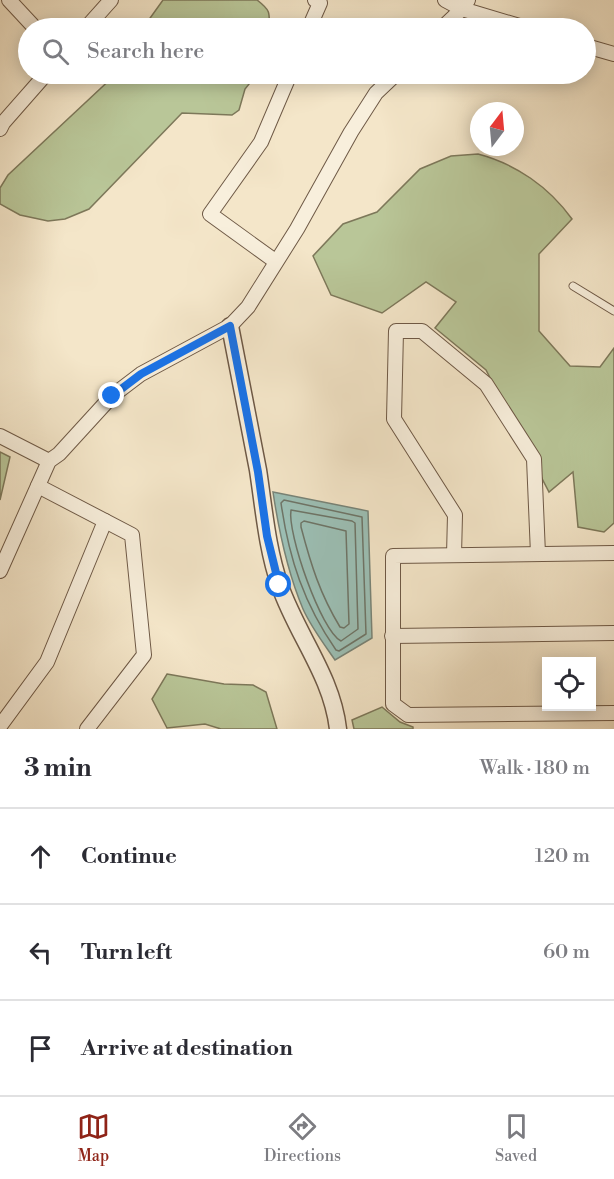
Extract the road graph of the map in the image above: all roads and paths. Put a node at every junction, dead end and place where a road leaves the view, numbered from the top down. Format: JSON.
{"nodes":[{"id":1,"x":9,"y":0,"type":"edge"},
{"id":2,"x":111,"y":0,"type":"edge"},
{"id":3,"x":315,"y":0,"type":"edge"},
{"id":4,"x":446,"y":0,"type":"edge"},
{"id":5,"x":465,"y":5,"type":"edge"},
{"id":6,"x":26,"y":18,"type":"edge"},
{"id":7,"x":95,"y":18,"type":"edge"},
{"id":8,"x":313,"y":18,"type":"edge"},
{"id":9,"x":452,"y":18,"type":"edge"},
{"id":10,"x":499,"y":18,"type":"edge"},
{"id":11,"x":596,"y":49,"type":"edge"},
{"id":12,"x":614,"y":54,"type":"edge"},
{"id":13,"x":37,"y":84,"type":"edge"},
{"id":14,"x":286,"y":84,"type":"edge"},
{"id":15,"x":385,"y":84,"type":"edge"},
{"id":16,"x":1,"y":124,"type":"edge"},
{"id":17,"x":275,"y":261,"type":"junction"},
{"id":18,"x":573,"y":286,"type":"dead end"},
{"id":19,"x":614,"y":311,"type":"edge"},
{"id":20,"x":230,"y":326,"type":"junction"},
{"id":21,"x":0,"y":436,"type":"edge"},
{"id":22,"x":49,"y":461,"type":"junction"},
{"id":23,"x":38,"y":486,"type":"junction"},
{"id":24,"x":105,"y":520,"type":"junction"},
{"id":25,"x":614,"y":553,"type":"edge"},
{"id":26,"x":538,"y":554,"type":"junction"},
{"id":27,"x":454,"y":555,"type":"junction"},
{"id":28,"x":0,"y":571,"type":"edge"},
{"id":29,"x":614,"y":633,"type":"edge"},
{"id":30,"x":392,"y":636,"type":"junction"},
{"id":31,"x":614,"y":713,"type":"edge"},
{"id":32,"x":0,"y":726,"type":"edge"},
{"id":33,"x":87,"y":729,"type":"edge"},
{"id":34,"x":338,"y":729,"type":"edge"}],
"edges":[{"from":1,"to":6,"type":"street"},
{"from":2,"to":7,"type":"street"},
{"from":3,"to":8,"type":"street"},
{"from":4,"to":5,"type":"street"},
{"from":5,"to":9,"type":"street"},
{"from":5,"to":10,"type":"street"},
{"from":11,"to":12,"type":"street"},
{"from":13,"to":16,"type":"street"},
{"from":14,"to":17,"type":"street"},
{"from":15,"to":17,"type":"street"},
{"from":17,"to":20,"type":"street"},
{"from":18,"to":19,"type":"lane"},
{"from":20,"to":22,"type":"street"},
{"from":20,"to":34,"type":"street"},
{"from":21,"to":22,"type":"street"},
{"from":22,"to":23,"type":"street"},
{"from":23,"to":24,"type":"street"},
{"from":23,"to":28,"type":"street"},
{"from":24,"to":32,"type":"street"},
{"from":24,"to":33,"type":"street"},
{"from":25,"to":26,"type":"street"},
{"from":26,"to":27,"type":"street"},
{"from":26,"to":27,"type":"street"},
{"from":27,"to":30,"type":"street"},
{"from":29,"to":30,"type":"street"},
{"from":30,"to":31,"type":"street"}]}
